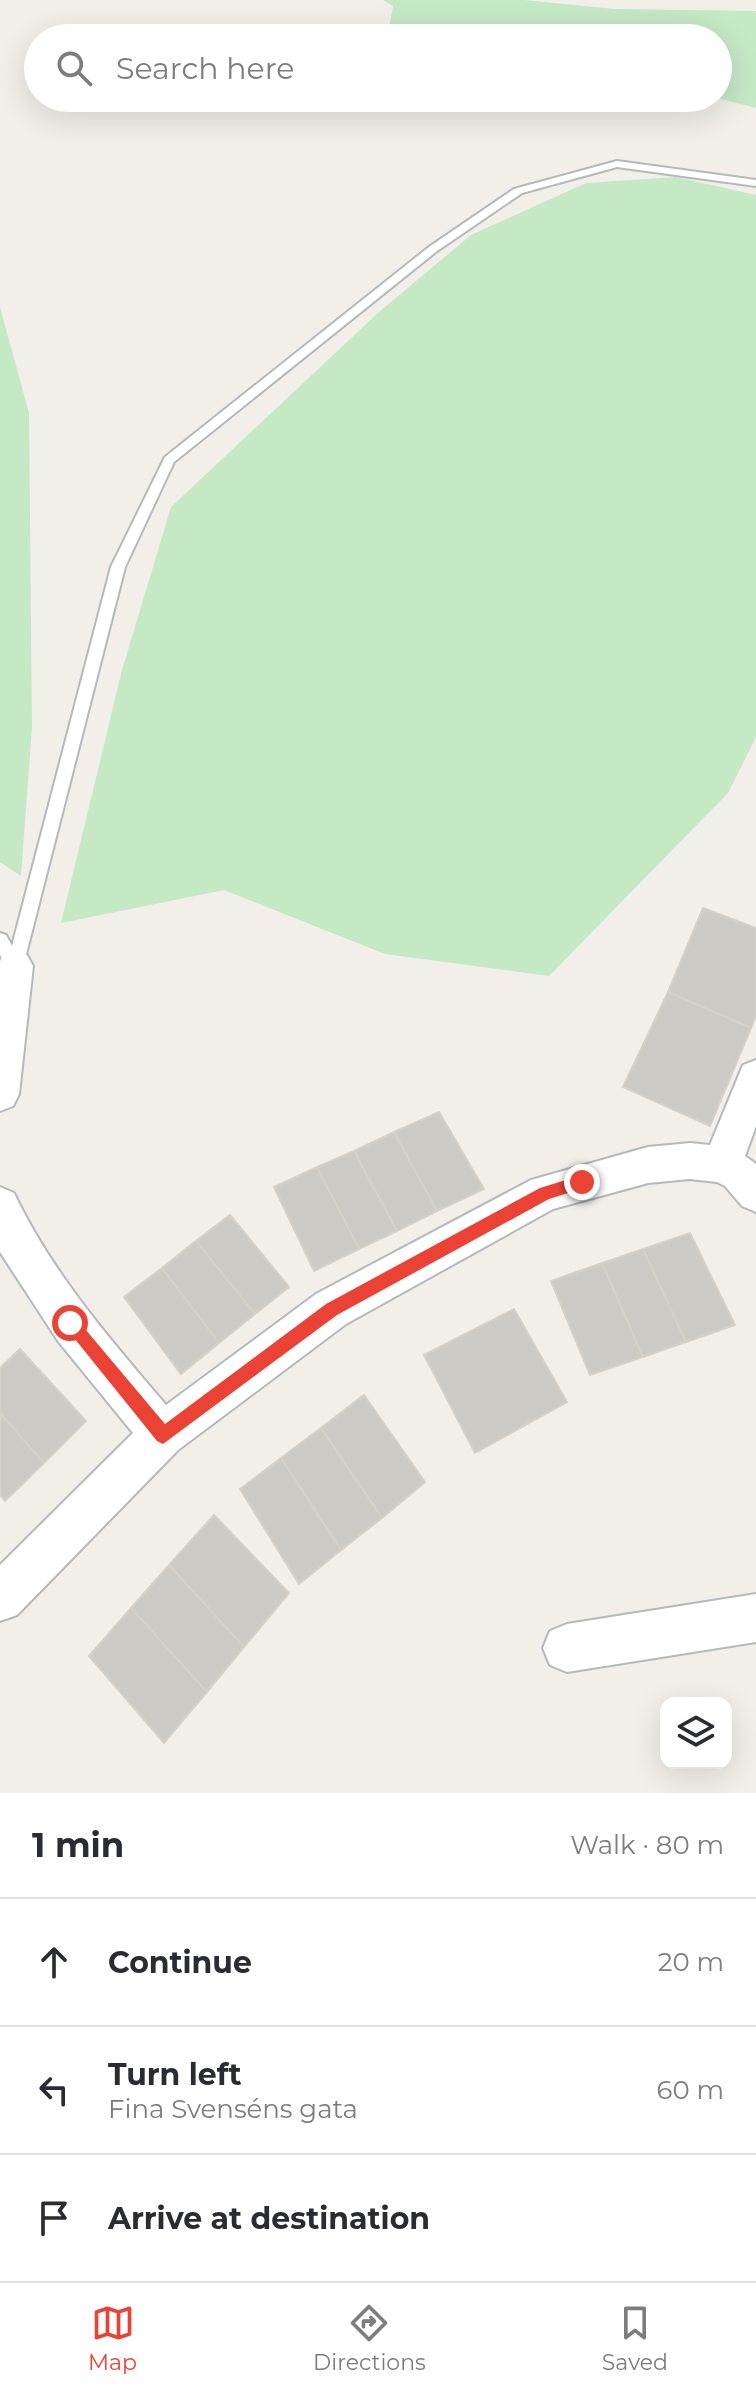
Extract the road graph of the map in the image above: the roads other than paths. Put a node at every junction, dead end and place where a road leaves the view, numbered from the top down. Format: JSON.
{"nodes":[{"id":1,"x":756,"y":183,"type":"edge"},
{"id":2,"x":8,"y":953,"type":"edge"},
{"id":3,"x":756,"y":1077,"type":"edge"},
{"id":4,"x":0,"y":1094,"type":"edge"},
{"id":5,"x":722,"y":1164,"type":"junction"},
{"id":6,"x":756,"y":1193,"type":"edge"},
{"id":7,"x":0,"y":1206,"type":"edge"},
{"id":8,"x":163,"y":1435,"type":"junction"},
{"id":9,"x":0,"y":1598,"type":"edge"},
{"id":10,"x":756,"y":1618,"type":"edge"},
{"id":11,"x":567,"y":1648,"type":"dead end"}],
"edges":[{"from":1,"to":2,"type":"lane"},
{"from":2,"to":4,"type":"street"},
{"from":3,"to":5,"type":"street"},
{"from":5,"to":6,"type":"street"},
{"from":5,"to":8,"type":"street"},
{"from":7,"to":8,"type":"street"},
{"from":8,"to":9,"type":"street"},
{"from":10,"to":11,"type":"street"}]}
